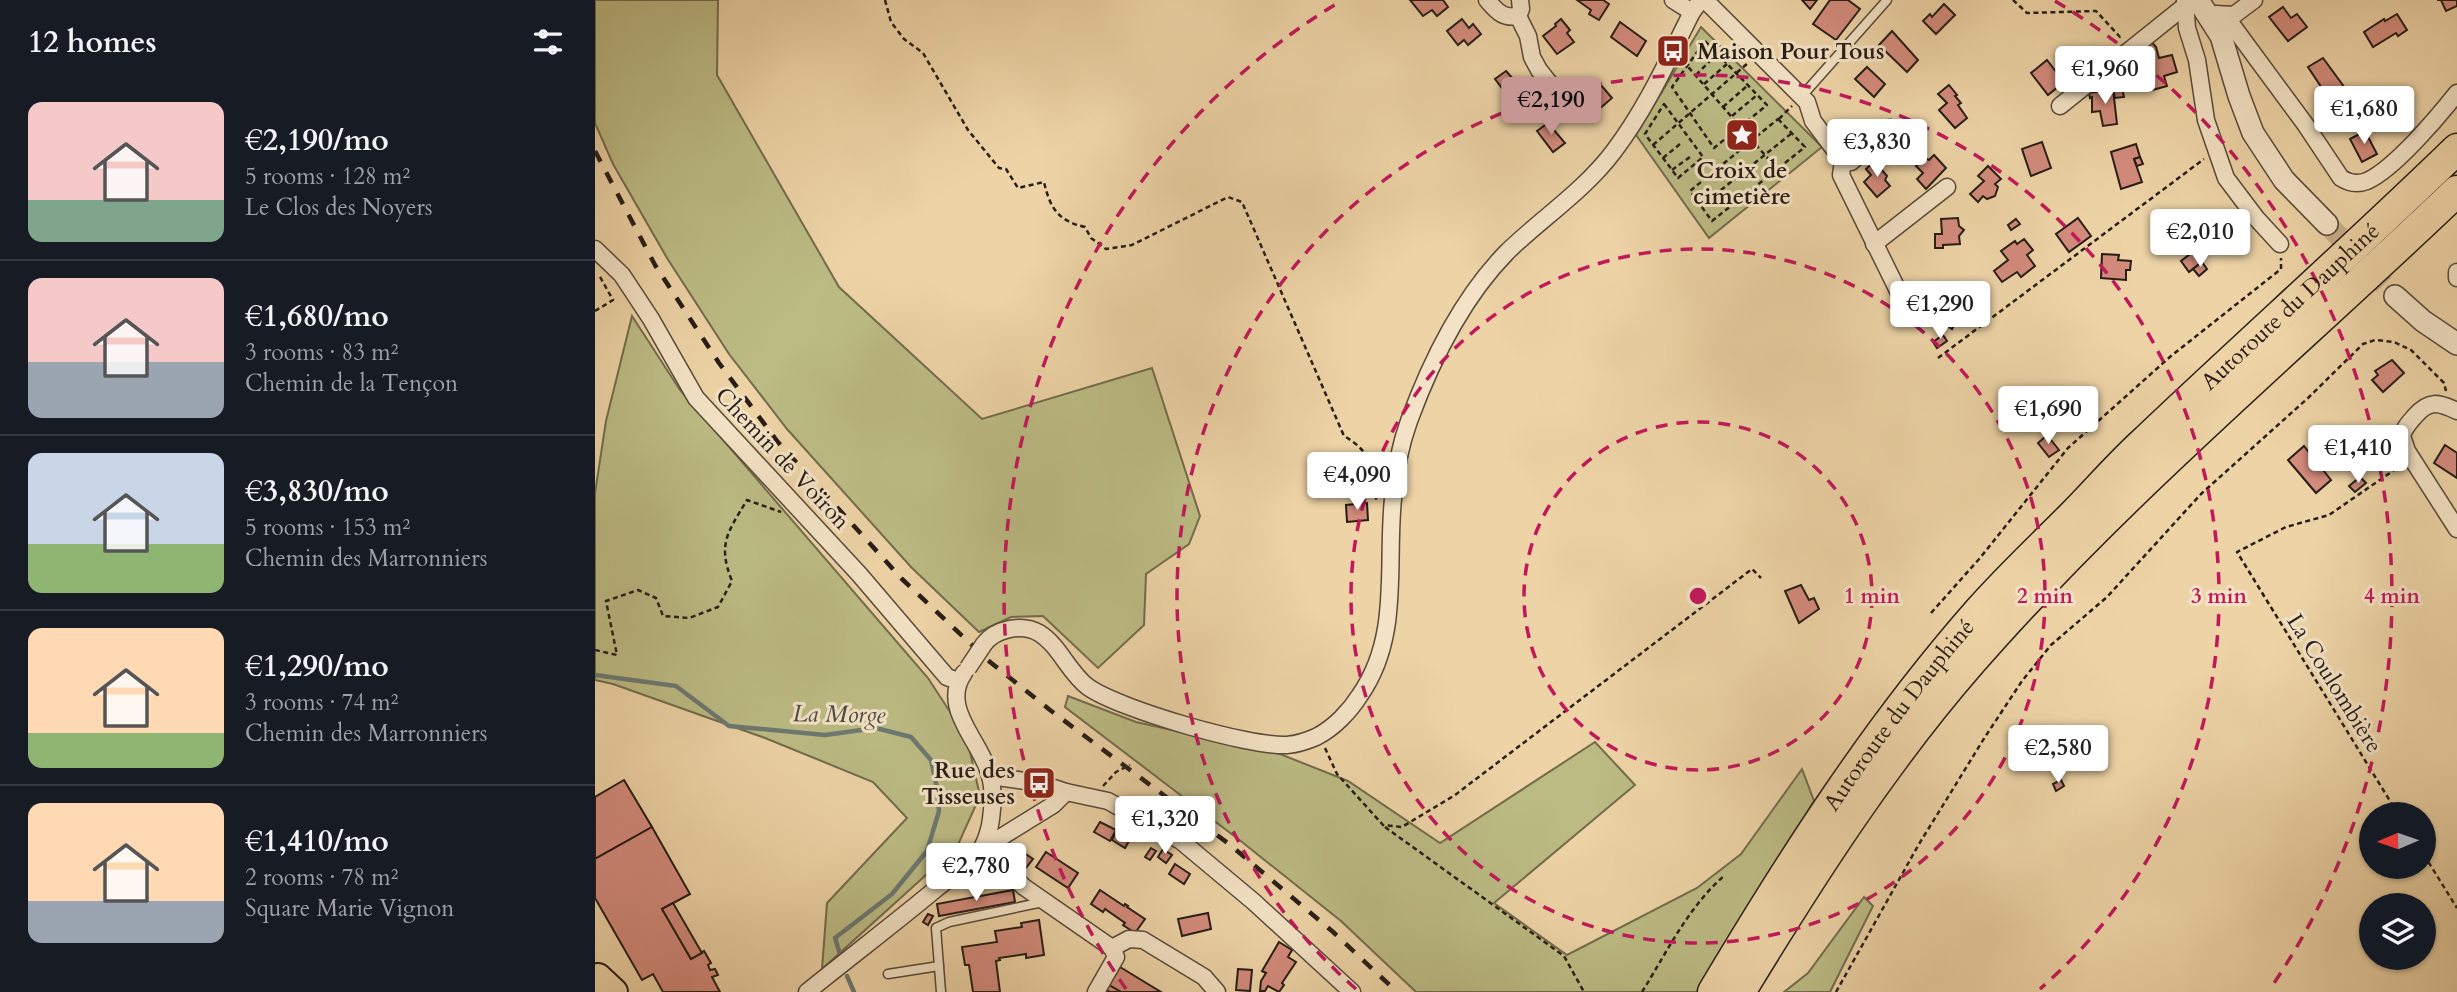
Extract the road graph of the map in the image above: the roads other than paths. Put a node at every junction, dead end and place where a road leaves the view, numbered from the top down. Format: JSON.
{"nodes":[{"id":1,"x":1487,"y":0,"type":"edge"},
{"id":2,"x":1673,"y":0,"type":"edge"},
{"id":3,"x":1887,"y":0,"type":"edge"},
{"id":4,"x":2254,"y":0,"type":"edge"},
{"id":5,"x":1699,"y":4,"type":"edge"},
{"id":6,"x":2194,"y":4,"type":"edge"},
{"id":7,"x":1519,"y":8,"type":"edge"},
{"id":8,"x":1554,"y":89,"type":"dead end"},
{"id":9,"x":2457,"y":93,"type":"edge"},
{"id":10,"x":1802,"y":96,"type":"junction"},
{"id":11,"x":2060,"y":106,"type":"dead end"},
{"id":12,"x":1890,"y":128,"type":"dead end"},
{"id":13,"x":2457,"y":149,"type":"edge"},
{"id":14,"x":1843,"y":161,"type":"junction"},
{"id":15,"x":1947,"y":187,"type":"dead end"},
{"id":16,"x":2457,"y":191,"type":"edge"},
{"id":17,"x":2327,"y":224,"type":"tunnel mouth"},
{"id":18,"x":1874,"y":244,"type":"junction"},
{"id":19,"x":2280,"y":244,"type":"road end"},
{"id":20,"x":595,"y":249,"type":"edge"},
{"id":21,"x":2457,"y":272,"type":"edge"},
{"id":22,"x":2457,"y":278,"type":"edge"},
{"id":23,"x":2395,"y":296,"type":"tunnel mouth"},
{"id":24,"x":1909,"y":313,"type":"dead end"},
{"id":25,"x":2457,"y":344,"type":"edge"},
{"id":26,"x":2451,"y":408,"type":"edge"},
{"id":27,"x":2457,"y":529,"type":"edge"},
{"id":28,"x":963,"y":675,"type":"junction"},
{"id":29,"x":990,"y":776,"type":"junction"},
{"id":30,"x":1066,"y":792,"type":"junction"},
{"id":31,"x":982,"y":849,"type":"junction"},
{"id":32,"x":1046,"y":902,"type":"junction"},
{"id":33,"x":1112,"y":948,"type":"junction"},
{"id":34,"x":939,"y":966,"type":"junction"},
{"id":35,"x":888,"y":974,"type":"dead end"},
{"id":36,"x":807,"y":992,"type":"edge"},
{"id":37,"x":941,"y":992,"type":"edge"},
{"id":38,"x":1096,"y":992,"type":"edge"},
{"id":39,"x":1217,"y":992,"type":"edge"},
{"id":40,"x":1352,"y":992,"type":"edge"},
{"id":41,"x":1713,"y":992,"type":"edge"},
{"id":42,"x":1741,"y":992,"type":"edge"}],
"edges":[{"from":1,"to":7,"type":"street"},
{"from":2,"to":5,"type":"street"},
{"from":3,"to":10,"type":"lane"},
{"from":4,"to":6,"type":"street"},
{"from":5,"to":10,"type":"street"},
{"from":5,"to":28,"type":"street","bridge":true},
{"from":6,"to":9,"type":"street"},
{"from":6,"to":11,"type":"street"},
{"from":6,"to":17,"type":"street"},
{"from":6,"to":19,"type":"street"},
{"from":7,"to":8,"type":"street"},
{"from":10,"to":14,"type":"street"},
{"from":12,"to":14,"type":"street"},
{"from":13,"to":41,"type":"highway","name":"Autoroute du Dauphiné"},
{"from":14,"to":18,"type":"street"},
{"from":15,"to":18,"type":"street"},
{"from":16,"to":42,"type":"highway","name":"Autoroute du Dauphiné"},
{"from":18,"to":24,"type":"street"},
{"from":20,"to":28,"type":"street","name":"Chemin de Voiron"},
{"from":21,"to":22,"type":"street"},
{"from":23,"to":25,"type":"street"},
{"from":26,"to":27,"type":"street"},
{"from":28,"to":29,"type":"street"},
{"from":29,"to":30,"type":"street"},
{"from":29,"to":31,"type":"street"},
{"from":30,"to":31,"type":"street"},
{"from":30,"to":40,"type":"street"},
{"from":31,"to":32,"type":"street"},
{"from":31,"to":36,"type":"street"},
{"from":32,"to":33,"type":"street"},
{"from":32,"to":34,"type":"lane"},
{"from":33,"to":38,"type":"street"},
{"from":33,"to":39,"type":"street"},
{"from":34,"to":35,"type":"lane"},
{"from":34,"to":37,"type":"lane"}]}
